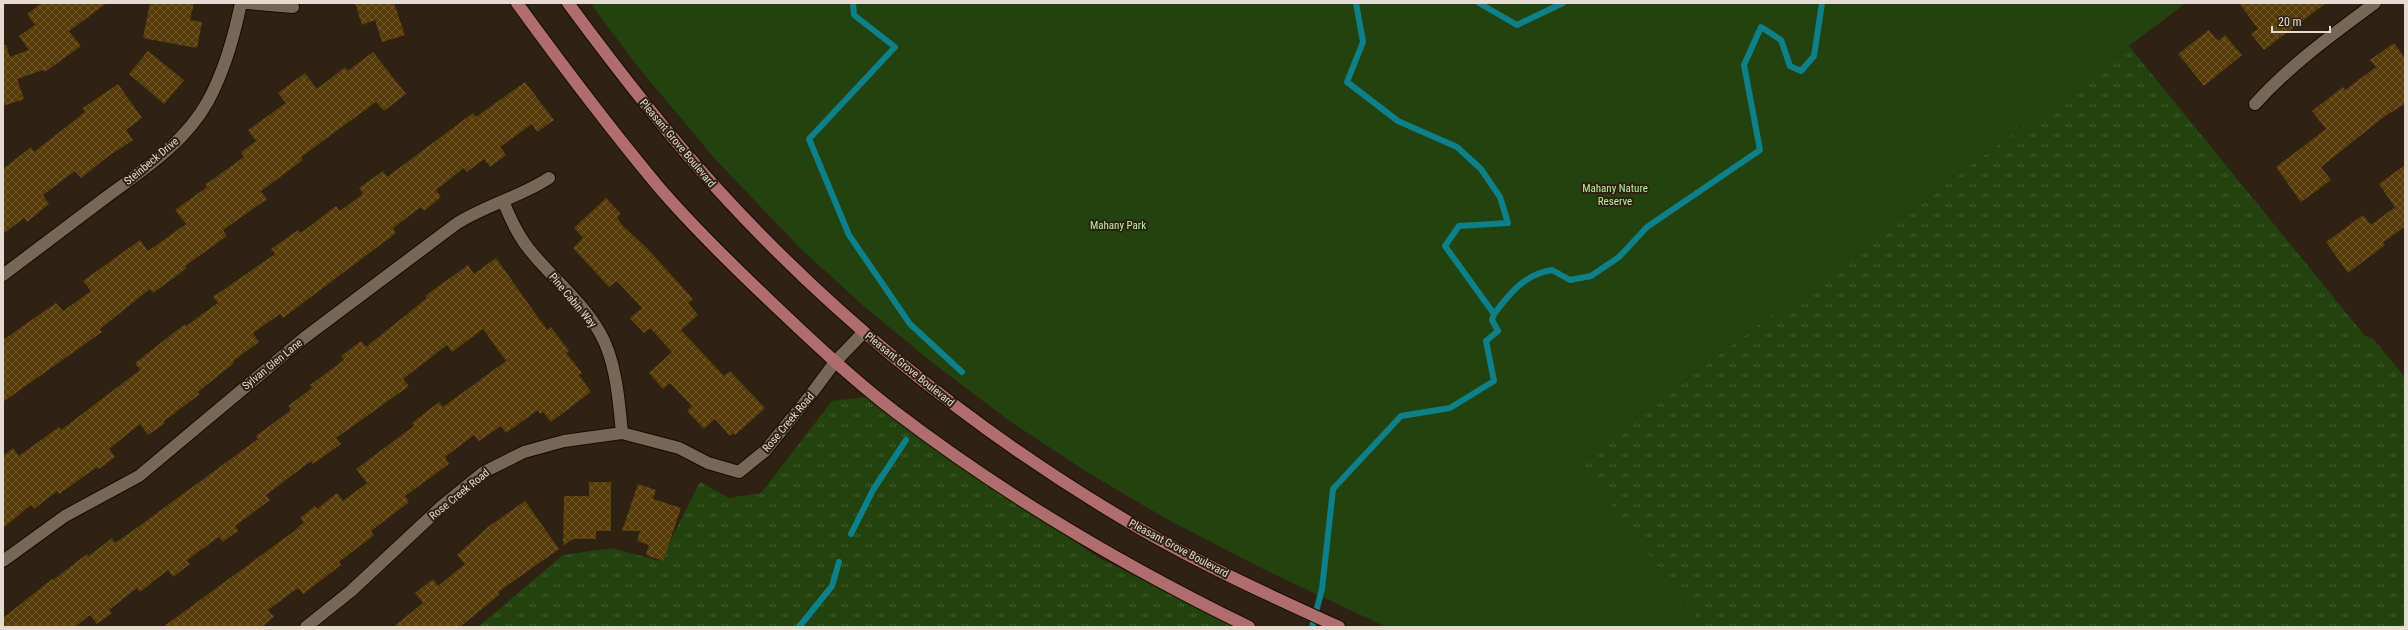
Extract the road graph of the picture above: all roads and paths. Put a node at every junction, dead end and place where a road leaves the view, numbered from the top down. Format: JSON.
{"nodes":[{"id":1,"x":241,"y":3,"type":"edge"},
{"id":2,"x":247,"y":3,"type":"edge"},
{"id":3,"x":517,"y":3,"type":"edge"},
{"id":4,"x":568,"y":3,"type":"edge"},
{"id":5,"x":2375,"y":3,"type":"edge"},
{"id":6,"x":293,"y":7,"type":"dead end"},
{"id":7,"x":2255,"y":104,"type":"dead end"},
{"id":8,"x":550,"y":178,"type":"dead end"},
{"id":9,"x":503,"y":201,"type":"junction"},
{"id":10,"x":3,"y":275,"type":"edge"},
{"id":11,"x":864,"y":332,"type":"junction"},
{"id":12,"x":835,"y":362,"type":"junction"},
{"id":13,"x":622,"y":434,"type":"junction"},
{"id":14,"x":3,"y":561,"type":"edge"},
{"id":15,"x":306,"y":627,"type":"edge"},
{"id":16,"x":1249,"y":627,"type":"edge"},
{"id":17,"x":1339,"y":627,"type":"edge"}],
"edges":[{"from":1,"to":10,"type":"street","name":"Steinbeck Drive"},
{"from":2,"to":6,"type":"street"},
{"from":3,"to":12,"type":"main road"},
{"from":4,"to":11,"type":"main road","name":"Pleasant Grove Boulevard"},
{"from":5,"to":7,"type":"street"},
{"from":8,"to":9,"type":"street","name":"Sylvan Glen Lane"},
{"from":9,"to":13,"type":"street","name":"Pine Cabin Way"},
{"from":9,"to":14,"type":"street","name":"Sylvan Glen Lane"},
{"from":11,"to":12,"type":"street","name":"Rose Creek Road"},
{"from":11,"to":17,"type":"main road","name":"Pleasant Grove Boulevard"},
{"from":12,"to":13,"type":"street","name":"Rose Creek Road"},
{"from":12,"to":16,"type":"main road"},
{"from":13,"to":15,"type":"street","name":"Rose Creek Road"}]}
